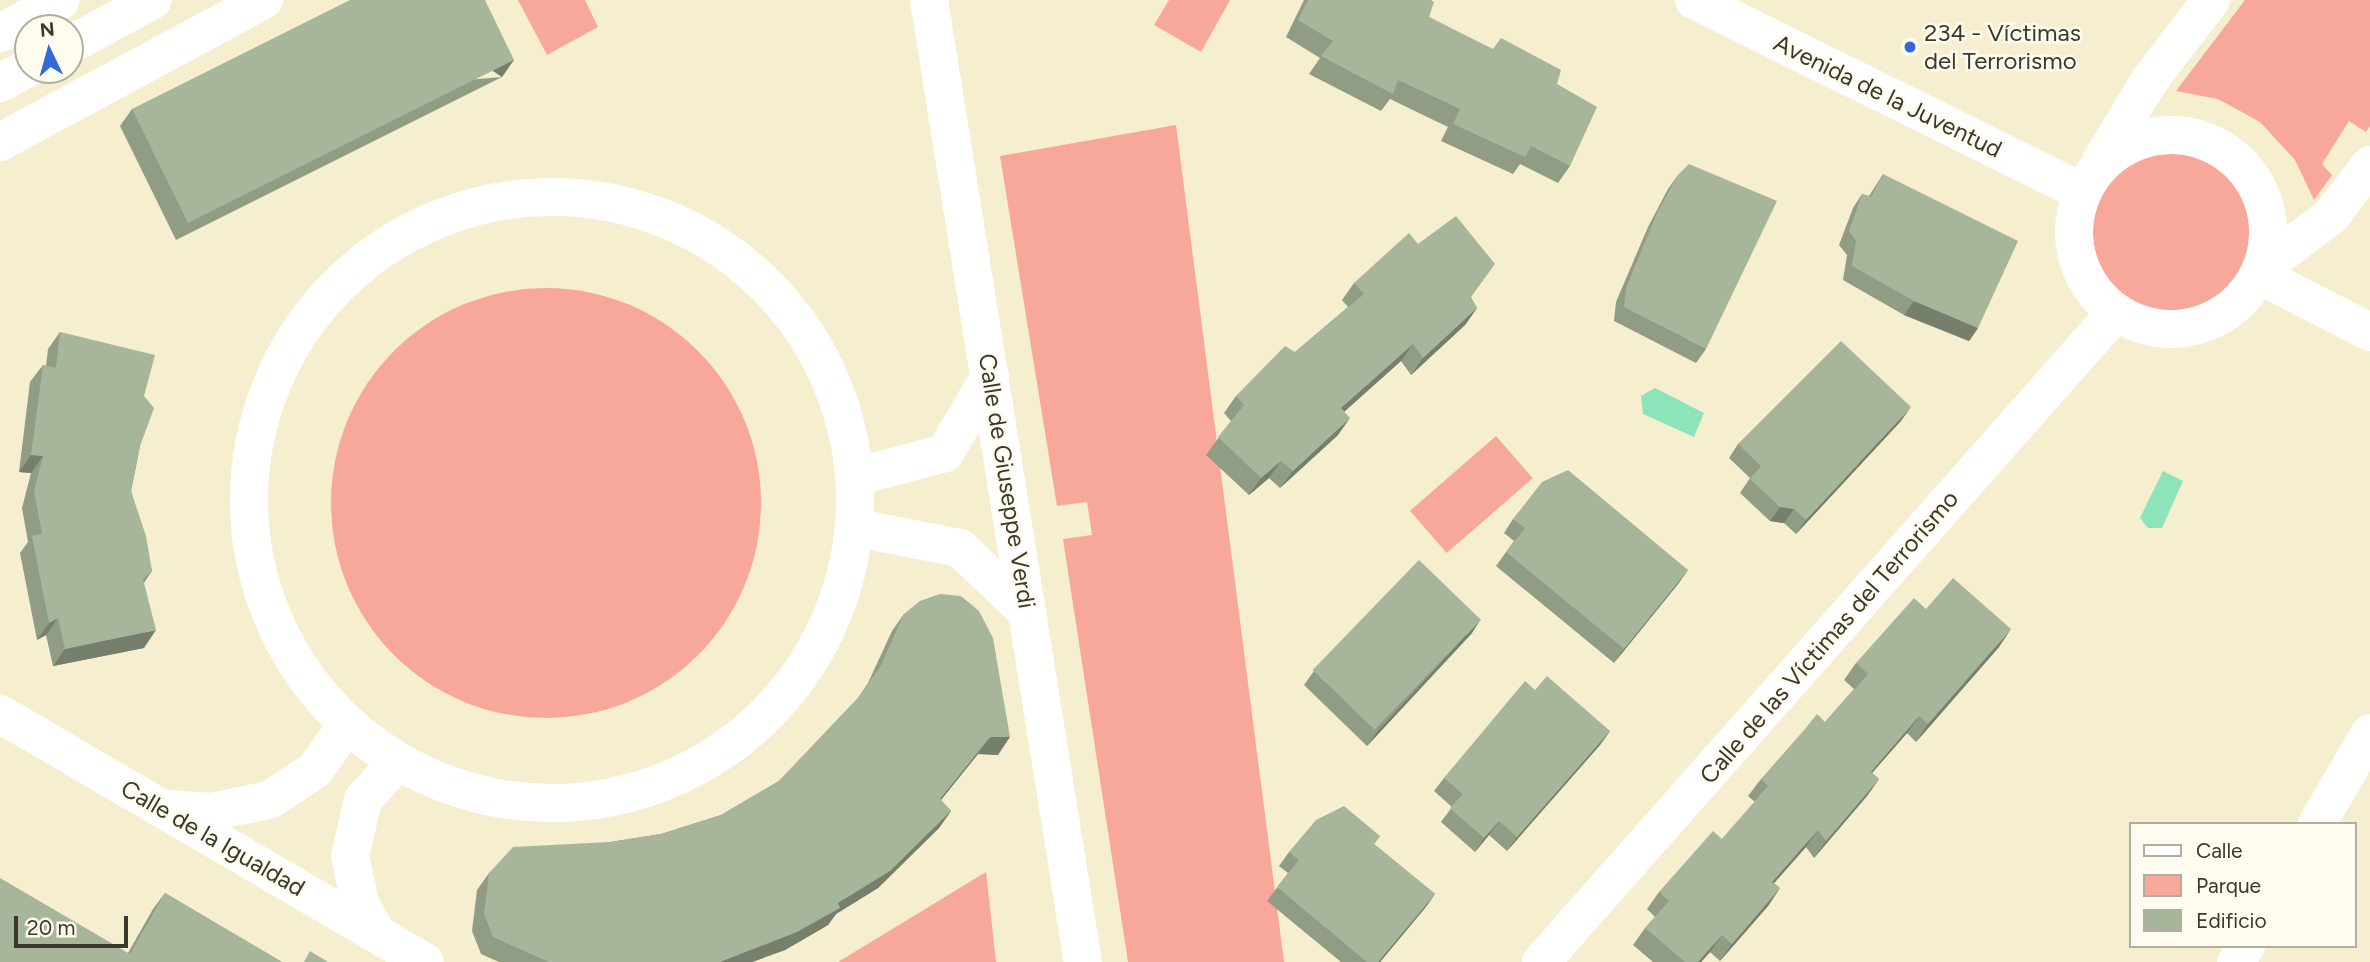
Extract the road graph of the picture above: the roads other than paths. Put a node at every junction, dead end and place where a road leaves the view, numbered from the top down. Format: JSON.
{"nodes":[{"id":1,"x":61,"y":0,"type":"edge"},
{"id":2,"x":153,"y":0,"type":"edge"},
{"id":3,"x":264,"y":0,"type":"edge"},
{"id":4,"x":929,"y":0,"type":"edge"},
{"id":5,"x":1694,"y":0,"type":"edge"},
{"id":6,"x":2211,"y":0,"type":"edge"},
{"id":7,"x":0,"y":33,"type":"edge"},
{"id":8,"x":84,"y":37,"type":"edge"},
{"id":9,"x":0,"y":142,"type":"edge"},
{"id":10,"x":2370,"y":165,"type":"edge"},
{"id":11,"x":2088,"y":182,"type":"junction"},
{"id":12,"x":2261,"y":272,"type":"junction"},
{"id":13,"x":2116,"y":312,"type":"junction"},
{"id":14,"x":2370,"y":332,"type":"edge"},
{"id":15,"x":990,"y":376,"type":"junction"},
{"id":16,"x":858,"y":476,"type":"junction"},
{"id":17,"x":857,"y":528,"type":"junction"},
{"id":18,"x":1027,"y":612,"type":"junction"},
{"id":19,"x":0,"y":714,"type":"edge"},
{"id":20,"x":346,"y":726,"type":"junction"},
{"id":21,"x":2370,"y":733,"type":"edge"},
{"id":22,"x":396,"y":762,"type":"junction"},
{"id":23,"x":162,"y":809,"type":"junction"},
{"id":24,"x":2318,"y":822,"type":"edge"},
{"id":25,"x":377,"y":934,"type":"junction"},
{"id":26,"x":425,"y":962,"type":"edge"},
{"id":27,"x":1083,"y":962,"type":"edge"},
{"id":28,"x":1541,"y":962,"type":"edge"}],
"edges":[{"from":1,"to":7,"type":"street"},
{"from":2,"to":8,"type":"street"},
{"from":3,"to":9,"type":"street"},
{"from":4,"to":15,"type":"street","name":"Calle de Giuseppe Verdi"},
{"from":5,"to":11,"type":"street","name":"Avenida de la Juventud"},
{"from":6,"to":11,"type":"street"},
{"from":10,"to":12,"type":"street"},
{"from":11,"to":12,"type":"street"},
{"from":11,"to":13,"type":"street"},
{"from":12,"to":13,"type":"street"},
{"from":12,"to":14,"type":"street"},
{"from":13,"to":28,"type":"street","name":"Calle de las Víctimas del Terrorismo"},
{"from":15,"to":16,"type":"street"},
{"from":15,"to":18,"type":"street","name":"Calle de Giuseppe Verdi"},
{"from":16,"to":17,"type":"street"},
{"from":16,"to":20,"type":"street"},
{"from":17,"to":18,"type":"street"},
{"from":17,"to":22,"type":"street"},
{"from":18,"to":27,"type":"street","name":"Calle de Giuseppe Verdi"},
{"from":19,"to":23,"type":"street","name":"Calle de la Igualdad"},
{"from":20,"to":22,"type":"street"},
{"from":20,"to":23,"type":"street"},
{"from":21,"to":24,"type":"street"},
{"from":22,"to":25,"type":"street"},
{"from":23,"to":25,"type":"street","name":"Calle de la Igualdad"},
{"from":25,"to":26,"type":"street","name":"Calle de la Igualdad"}]}
